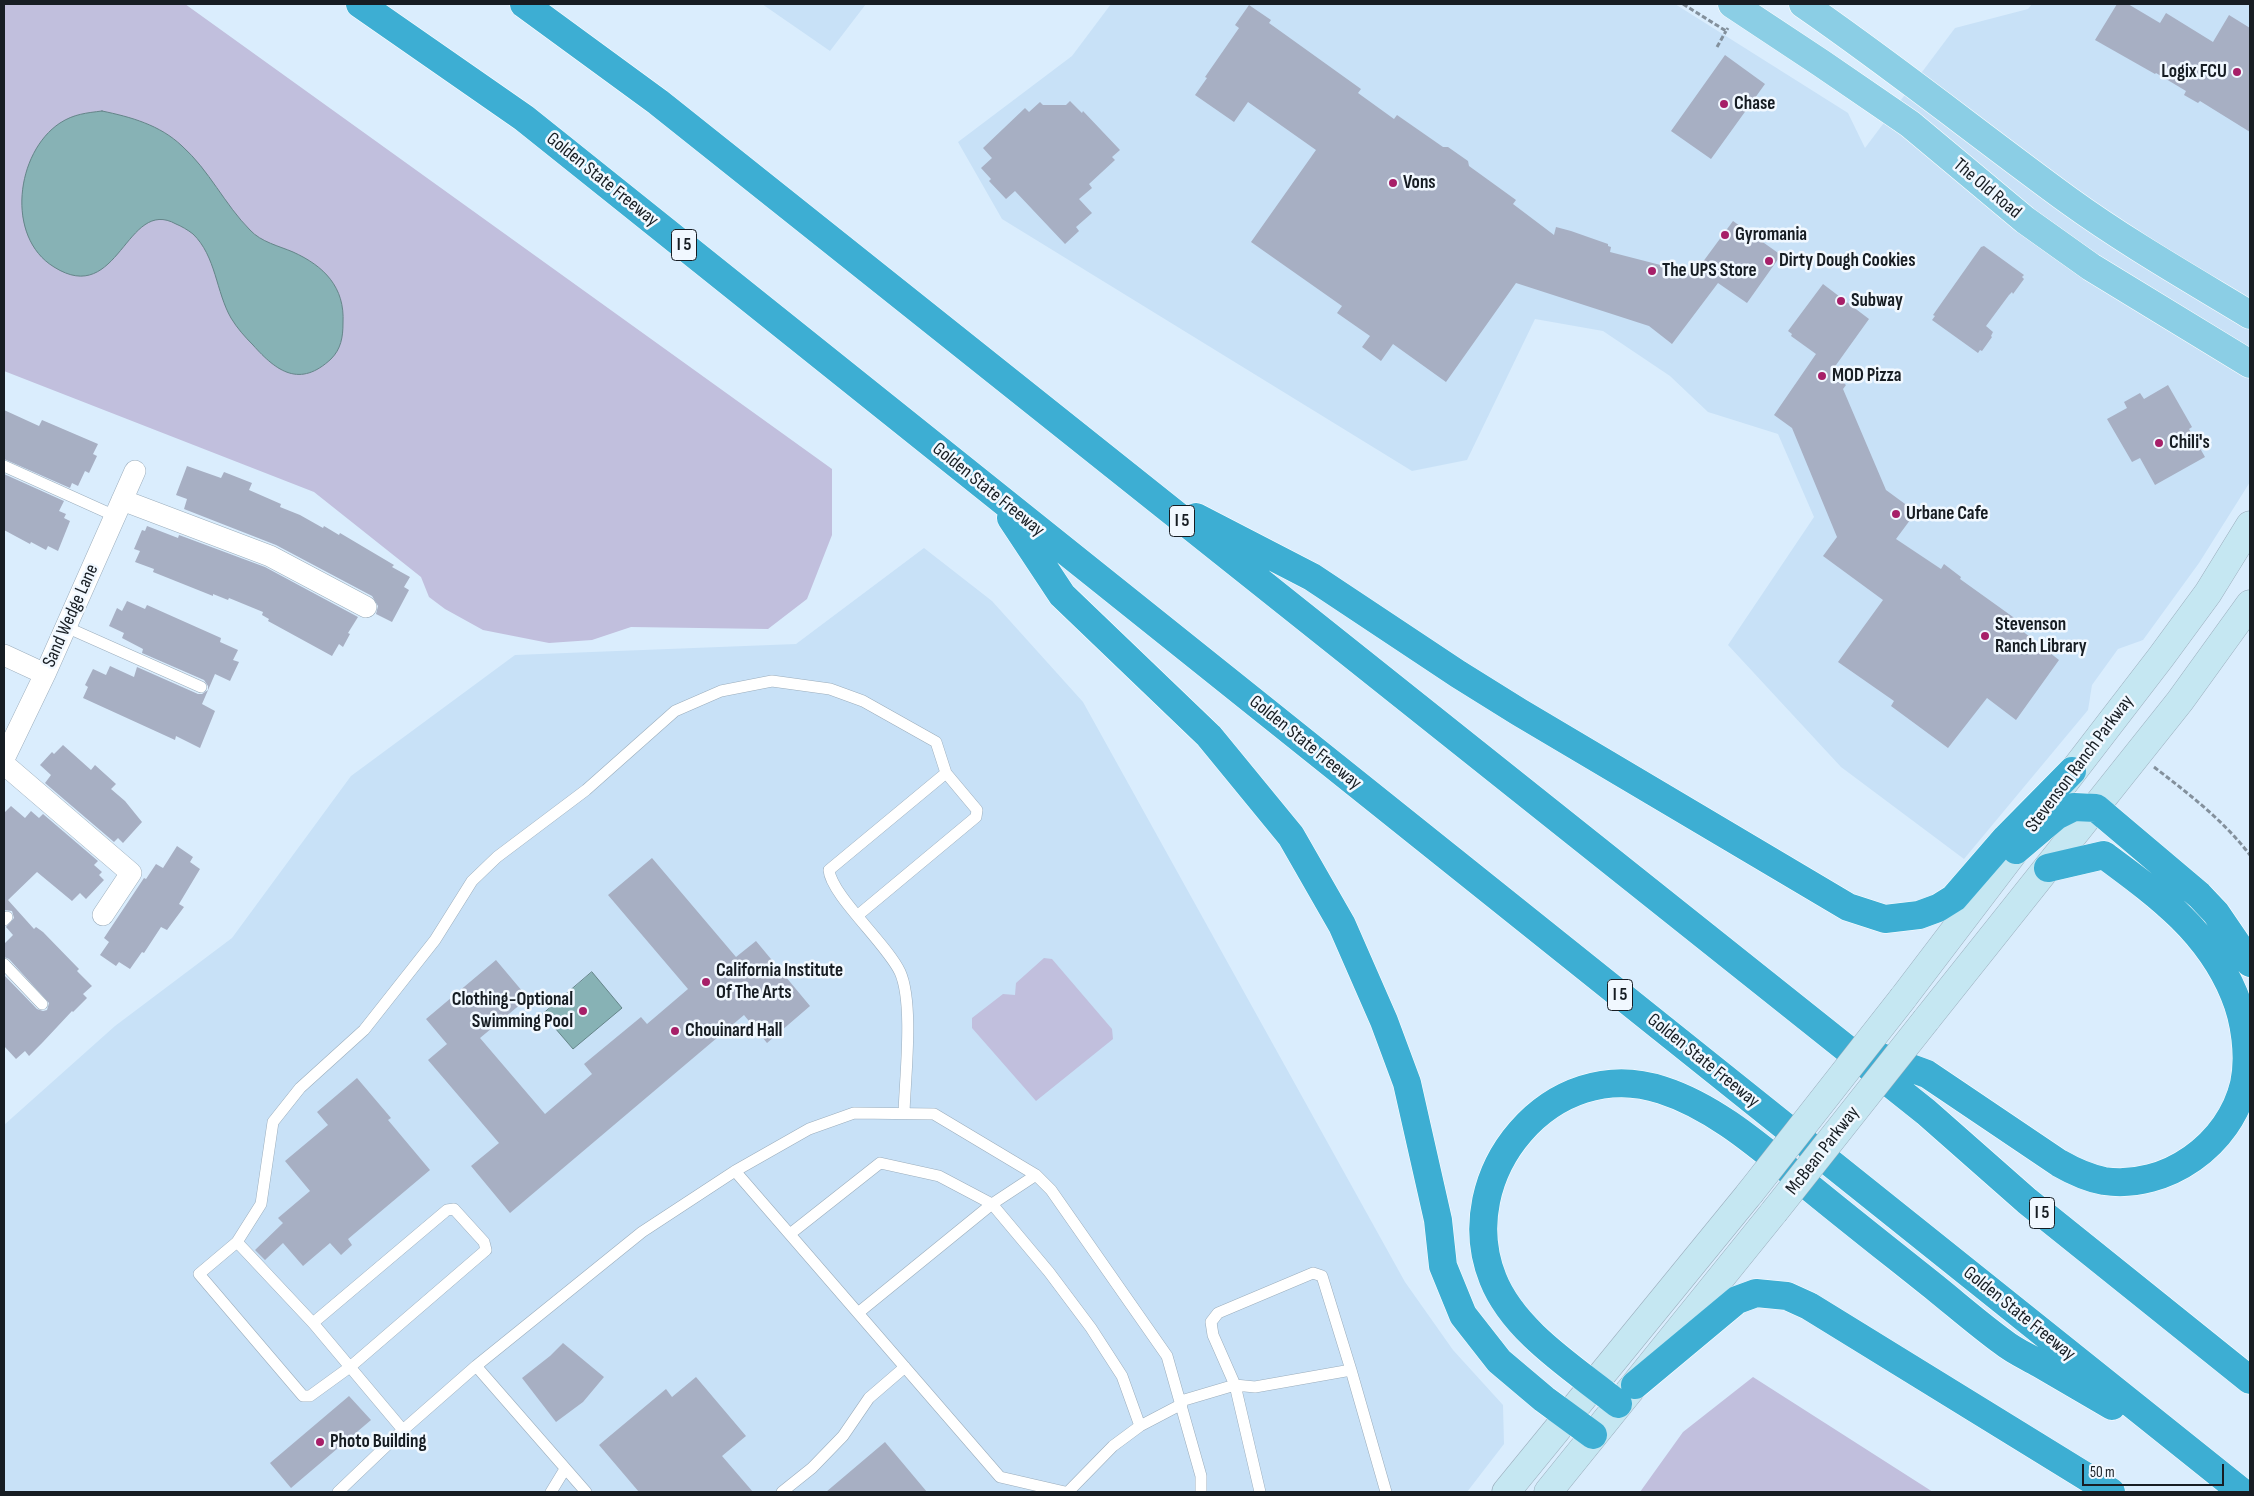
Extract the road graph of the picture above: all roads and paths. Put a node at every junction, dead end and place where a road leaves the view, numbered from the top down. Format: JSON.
{"nodes":[{"id":1,"x":360,"y":4,"type":"edge"},
{"id":2,"x":524,"y":4,"type":"edge"},
{"id":3,"x":1683,"y":4,"type":"edge"},
{"id":4,"x":1803,"y":4,"type":"edge"},
{"id":5,"x":1732,"y":13,"type":"edge"},
{"id":6,"x":1726,"y":31,"type":"junction"},
{"id":7,"x":1717,"y":47,"type":"dead end"},
{"id":8,"x":2250,"y":315,"type":"edge"},
{"id":9,"x":2250,"y":364,"type":"edge"},
{"id":10,"x":4,"y":466,"type":"edge"},
{"id":11,"x":135,"y":471,"type":"dead end"},
{"id":12,"x":1140,"y":487,"type":"junction"},
{"id":13,"x":998,"y":498,"type":"junction"},
{"id":14,"x":119,"y":508,"type":"junction"},
{"id":15,"x":2250,"y":526,"type":"edge"},
{"id":16,"x":2250,"y":604,"type":"edge"},
{"id":17,"x":366,"y":608,"type":"dead end"},
{"id":18,"x":66,"y":627,"type":"junction"},
{"id":19,"x":4,"y":655,"type":"edge"},
{"id":20,"x":44,"y":674,"type":"junction"},
{"id":21,"x":201,"y":687,"type":"dead end"},
{"id":22,"x":2138,"y":755,"type":"junction"},
{"id":23,"x":4,"y":759,"type":"edge"},
{"id":24,"x":4,"y":764,"type":"edge"},
{"id":25,"x":2072,"y":771,"type":"junction"},
{"id":26,"x":946,"y":773,"type":"junction"},
{"id":27,"x":2096,"y":808,"type":"junction"},
{"id":28,"x":2016,"y":850,"type":"junction"},
{"id":29,"x":2250,"y":855,"type":"edge"},
{"id":30,"x":2048,"y":868,"type":"junction"},
{"id":31,"x":104,"y":915,"type":"dead end"},
{"id":32,"x":857,"y":916,"type":"junction"},
{"id":33,"x":2250,"y":963,"type":"edge"},
{"id":34,"x":4,"y":964,"type":"edge"},
{"id":35,"x":1903,"y":998,"type":"joint"},
{"id":36,"x":42,"y":1004,"type":"dead end"},
{"id":37,"x":1837,"y":1041,"type":"junction"},
{"id":38,"x":904,"y":1113,"type":"junction"},
{"id":39,"x":735,"y":1171,"type":"junction"},
{"id":40,"x":1036,"y":1174,"type":"junction"},
{"id":41,"x":992,"y":1204,"type":"junction"},
{"id":42,"x":790,"y":1234,"type":"junction"},
{"id":43,"x":236,"y":1242,"type":"junction"},
{"id":44,"x":858,"y":1313,"type":"junction"},
{"id":45,"x":313,"y":1323,"type":"junction"},
{"id":46,"x":476,"y":1366,"type":"junction"},
{"id":47,"x":350,"y":1367,"type":"junction"},
{"id":48,"x":905,"y":1367,"type":"junction"},
{"id":49,"x":1351,"y":1370,"type":"junction"},
{"id":50,"x":2250,"y":1380,"type":"edge"},
{"id":51,"x":1235,"y":1385,"type":"junction"},
{"id":52,"x":1594,"y":1385,"type":"junction"},
{"id":53,"x":1627,"y":1394,"type":"junction"},
{"id":54,"x":1181,"y":1403,"type":"junction"},
{"id":55,"x":1568,"y":1417,"type":"junction"},
{"id":56,"x":1140,"y":1426,"type":"junction"},
{"id":57,"x":403,"y":1430,"type":"junction"},
{"id":58,"x":1593,"y":1435,"type":"junction"},
{"id":59,"x":2192,"y":1452,"type":"junction"},
{"id":60,"x":565,"y":1470,"type":"junction"},
{"id":61,"x":338,"y":1492,"type":"edge"},
{"id":62,"x":550,"y":1492,"type":"edge"},
{"id":63,"x":586,"y":1492,"type":"edge"},
{"id":64,"x":782,"y":1492,"type":"edge"},
{"id":65,"x":1067,"y":1492,"type":"edge"},
{"id":66,"x":1201,"y":1492,"type":"edge"},
{"id":67,"x":1260,"y":1492,"type":"edge"},
{"id":68,"x":1386,"y":1492,"type":"edge"},
{"id":69,"x":1506,"y":1492,"type":"edge"},
{"id":70,"x":1548,"y":1492,"type":"edge"},
{"id":71,"x":2111,"y":1492,"type":"edge"},
{"id":72,"x":2242,"y":1492,"type":"edge"}],
"edges":[{"from":1,"to":13,"type":"highway","name":"Golden State Freeway","number":"I 5"},
{"from":2,"to":12,"type":"highway","number":"I 5"},
{"from":3,"to":6,"type":"path"},
{"from":4,"to":8,"type":"main road","name":"The Old Road"},
{"from":5,"to":6,"type":"path"},
{"from":5,"to":9,"type":"main road","name":"The Old Road"},
{"from":6,"to":7,"type":"path"},
{"from":10,"to":14,"type":"lane"},
{"from":11,"to":14,"type":"street","name":"Sand Wedge Lane"},
{"from":12,"to":25,"type":"highway"},
{"from":12,"to":37,"type":"highway","number":"I 5"},
{"from":13,"to":55,"type":"highway"},
{"from":13,"to":59,"type":"highway","name":"Golden State Freeway","number":"I 5"},
{"from":14,"to":17,"type":"street"},
{"from":14,"to":18,"type":"street","name":"Sand Wedge Lane"},
{"from":15,"to":25,"type":"main road","name":"Stevenson Ranch Parkway"},
{"from":16,"to":22,"type":"main road","name":"Stevenson Ranch Parkway"},
{"from":18,"to":20,"type":"street","name":"Sand Wedge Lane"},
{"from":18,"to":21,"type":"lane"},
{"from":19,"to":20,"type":"street"},
{"from":20,"to":23,"type":"street","name":"Sand Wedge Lane"},
{"from":22,"to":27,"type":"main road","name":"Stevenson Ranch Parkway"},
{"from":22,"to":29,"type":"path"},
{"from":24,"to":31,"type":"street"},
{"from":25,"to":28,"type":"main road","name":"Stevenson Ranch Parkway"},
{"from":26,"to":32,"type":"lane"},
{"from":26,"to":32,"type":"lane"},
{"from":26,"to":43,"type":"lane"},
{"from":27,"to":28,"type":"highway"},
{"from":27,"to":30,"type":"main road","name":"McBean Parkway"},
{"from":27,"to":33,"type":"highway"},
{"from":28,"to":35,"type":"main road","name":"Stevenson Ranch Parkway"},
{"from":30,"to":37,"type":"highway"},
{"from":30,"to":53,"type":"main road","name":"McBean Parkway","bridge":true},
{"from":32,"to":38,"type":"lane"},
{"from":34,"to":36,"type":"lane"},
{"from":35,"to":52,"type":"main road","name":"McBean Parkway","bridge":true},
{"from":37,"to":50,"type":"highway","number":"I 5"},
{"from":38,"to":39,"type":"lane"},
{"from":38,"to":40,"type":"lane"},
{"from":39,"to":42,"type":"lane"},
{"from":39,"to":46,"type":"lane"},
{"from":40,"to":41,"type":"lane"},
{"from":40,"to":54,"type":"lane"},
{"from":41,"to":42,"type":"lane"},
{"from":41,"to":44,"type":"lane"},
{"from":41,"to":56,"type":"lane"},
{"from":42,"to":44,"type":"lane"},
{"from":43,"to":45,"type":"lane"},
{"from":43,"to":47,"type":"lane"},
{"from":44,"to":48,"type":"lane"},
{"from":45,"to":47,"type":"lane"},
{"from":45,"to":47,"type":"lane"},
{"from":46,"to":57,"type":"lane"},
{"from":46,"to":60,"type":"lane"},
{"from":47,"to":57,"type":"lane"},
{"from":48,"to":64,"type":"lane"},
{"from":48,"to":65,"type":"lane"},
{"from":49,"to":51,"type":"lane"},
{"from":49,"to":51,"type":"lane"},
{"from":49,"to":68,"type":"lane"},
{"from":51,"to":54,"type":"lane"},
{"from":51,"to":67,"type":"lane"},
{"from":52,"to":53,"type":"highway"},
{"from":52,"to":55,"type":"main road","name":"McBean Parkway"},
{"from":52,"to":59,"type":"highway"},
{"from":53,"to":58,"type":"main road","name":"McBean Parkway"},
{"from":53,"to":71,"type":"highway"},
{"from":54,"to":56,"type":"lane"},
{"from":54,"to":66,"type":"lane"},
{"from":55,"to":58,"type":"highway"},
{"from":55,"to":69,"type":"main road","name":"McBean Parkway"},
{"from":56,"to":65,"type":"lane"},
{"from":57,"to":61,"type":"lane"},
{"from":58,"to":70,"type":"main road","name":"McBean Parkway"},
{"from":59,"to":72,"type":"highway","name":"Golden State Freeway","number":"I 5"},
{"from":60,"to":62,"type":"lane"},
{"from":60,"to":63,"type":"lane"}]}
